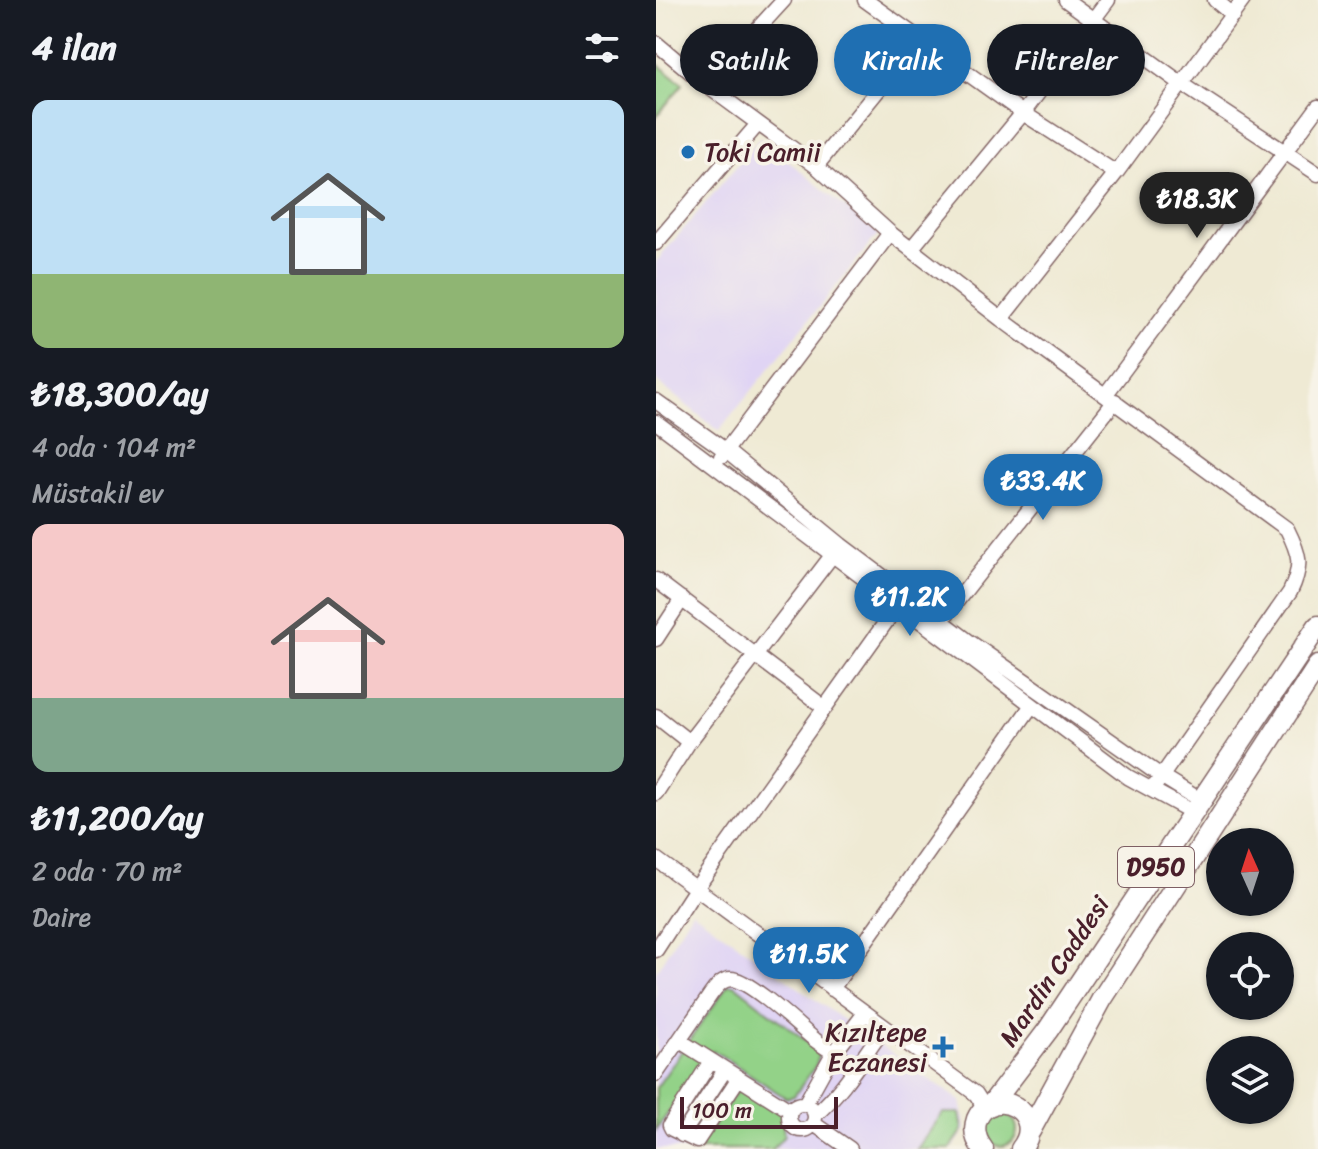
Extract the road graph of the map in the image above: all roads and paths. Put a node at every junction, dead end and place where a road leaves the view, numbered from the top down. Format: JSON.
{"nodes":[{"id":1,"x":784,"y":0,"type":"edge"},
{"id":2,"x":865,"y":0,"type":"edge"},
{"id":3,"x":1066,"y":0,"type":"edge"},
{"id":4,"x":1108,"y":0,"type":"edge"},
{"id":5,"x":1215,"y":0,"type":"edge"},
{"id":6,"x":1243,"y":0,"type":"edge"},
{"id":7,"x":1233,"y":15,"type":"junction"},
{"id":8,"x":1094,"y":19,"type":"junction"},
{"id":9,"x":762,"y":24,"type":"edge"},
{"id":10,"x":897,"y":24,"type":"edge"},
{"id":11,"x":656,"y":43,"type":"edge"},
{"id":12,"x":680,"y":63,"type":"edge"},
{"id":13,"x":971,"y":76,"type":"edge"},
{"id":14,"x":1182,"y":84,"type":"junction"},
{"id":15,"x":721,"y":96,"type":"edge"},
{"id":16,"x":873,"y":96,"type":"edge"},
{"id":17,"x":1318,"y":107,"type":"edge"},
{"id":18,"x":1023,"y":113,"type":"junction"},
{"id":19,"x":758,"y":124,"type":"junction"},
{"id":20,"x":1285,"y":152,"type":"junction"},
{"id":21,"x":816,"y":166,"type":"junction"},
{"id":22,"x":1116,"y":173,"type":"junction"},
{"id":23,"x":1318,"y":174,"type":"edge"},
{"id":24,"x":890,"y":233,"type":"junction"},
{"id":25,"x":656,"y":243,"type":"edge"},
{"id":26,"x":911,"y":249,"type":"junction"},
{"id":27,"x":1001,"y":319,"type":"junction"},
{"id":28,"x":1110,"y":398,"type":"junction"},
{"id":29,"x":656,"y":401,"type":"edge"},
{"id":30,"x":656,"y":422,"type":"edge"},
{"id":31,"x":725,"y":450,"type":"junction"},
{"id":32,"x":714,"y":467,"type":"junction"},
{"id":33,"x":837,"y":550,"type":"junction"},
{"id":34,"x":656,"y":580,"type":"edge"},
{"id":35,"x":682,"y":599,"type":"junction"},
{"id":36,"x":898,"y":605,"type":"junction"},
{"id":37,"x":942,"y":620,"type":"junction"},
{"id":38,"x":1318,"y":626,"type":"edge"},
{"id":39,"x":656,"y":639,"type":"edge"},
{"id":40,"x":756,"y":655,"type":"junction"},
{"id":41,"x":1318,"y":666,"type":"edge"},
{"id":42,"x":1312,"y":688,"type":"edge"},
{"id":43,"x":1032,"y":705,"type":"junction"},
{"id":44,"x":825,"y":708,"type":"junction"},
{"id":45,"x":656,"y":716,"type":"edge"},
{"id":46,"x":689,"y":742,"type":"junction"},
{"id":47,"x":1161,"y":776,"type":"junction"},
{"id":48,"x":1152,"y":790,"type":"junction"},
{"id":49,"x":656,"y":793,"type":"edge"},
{"id":50,"x":1196,"y":806,"type":"junction"},
{"id":51,"x":656,"y":859,"type":"edge"},
{"id":52,"x":697,"y":887,"type":"junction"},
{"id":53,"x":656,"y":950,"type":"edge"},
{"id":54,"x":832,"y":989,"type":"junction"},
{"id":55,"x":865,"y":1013,"type":"junction"},
{"id":56,"x":884,"y":1028,"type":"junction"},
{"id":57,"x":680,"y":1041,"type":"junction"},
{"id":58,"x":835,"y":1052,"type":"junction"},
{"id":59,"x":711,"y":1061,"type":"junction"},
{"id":60,"x":856,"y":1068,"type":"junction"},
{"id":61,"x":725,"y":1070,"type":"junction"},
{"id":62,"x":656,"y":1074,"type":"edge"},
{"id":63,"x":738,"y":1079,"type":"junction"},
{"id":64,"x":791,"y":1111,"type":"junction"},
{"id":65,"x":984,"y":1113,"type":"junction"},
{"id":66,"x":811,"y":1114,"type":"junction"},
{"id":67,"x":682,"y":1135,"type":"junction"},
{"id":68,"x":1025,"y":1144,"type":"edge"},
{"id":69,"x":851,"y":1146,"type":"edge"},
{"id":70,"x":965,"y":1149,"type":"edge"},
{"id":71,"x":983,"y":1149,"type":"edge"}],
"edges":[{"from":1,"to":9,"type":"street"},
{"from":2,"to":10,"type":"street"},
{"from":3,"to":8,"type":"street"},
{"from":4,"to":8,"type":"street"},
{"from":5,"to":7,"type":"street"},
{"from":6,"to":7,"type":"street"},
{"from":7,"to":14,"type":"street"},
{"from":8,"to":14,"type":"street"},
{"from":8,"to":18,"type":"street"},
{"from":11,"to":12,"type":"street"},
{"from":13,"to":18,"type":"street"},
{"from":14,"to":20,"type":"street"},
{"from":14,"to":22,"type":"street"},
{"from":15,"to":19,"type":"street"},
{"from":16,"to":21,"type":"street"},
{"from":17,"to":20,"type":"street"},
{"from":18,"to":22,"type":"street"},
{"from":18,"to":26,"type":"street"},
{"from":19,"to":21,"type":"street"},
{"from":19,"to":25,"type":"street"},
{"from":20,"to":23,"type":"street"},
{"from":20,"to":28,"type":"street"},
{"from":21,"to":24,"type":"street"},
{"from":22,"to":27,"type":"street"},
{"from":24,"to":26,"type":"street"},
{"from":24,"to":31,"type":"street"},
{"from":26,"to":27,"type":"street"},
{"from":27,"to":28,"type":"street"},
{"from":28,"to":37,"type":"street"},
{"from":28,"to":47,"type":"street"},
{"from":29,"to":31,"type":"street"},
{"from":30,"to":32,"type":"street"},
{"from":31,"to":32,"type":"street"},
{"from":31,"to":33,"type":"street"},
{"from":32,"to":33,"type":"street"},
{"from":33,"to":36,"type":"street"},
{"from":33,"to":37,"type":"street"},
{"from":33,"to":40,"type":"street"},
{"from":34,"to":35,"type":"street"},
{"from":35,"to":39,"type":"street"},
{"from":35,"to":40,"type":"street"},
{"from":36,"to":43,"type":"street"},
{"from":36,"to":44,"type":"street"},
{"from":37,"to":47,"type":"street"},
{"from":38,"to":50,"type":"highway","name":"Mardin Caddesi","number":"D950"},
{"from":40,"to":44,"type":"street"},
{"from":40,"to":46,"type":"street"},
{"from":41,"to":42,"type":"highway","name":"Mardin Caddesi","number":"D950"},
{"from":42,"to":68,"type":"highway","name":"Mardin Caddesi","number":"D950"},
{"from":43,"to":48,"type":"street"},
{"from":43,"to":54,"type":"street"},
{"from":44,"to":52,"type":"street"},
{"from":45,"to":46,"type":"street"},
{"from":46,"to":49,"type":"street"},
{"from":47,"to":48,"type":"street"},
{"from":47,"to":50,"type":"street"},
{"from":48,"to":50,"type":"street"},
{"from":50,"to":65,"type":"highway","name":"Mardin Caddesi","number":"D950"},
{"from":51,"to":52,"type":"street"},
{"from":52,"to":53,"type":"street"},
{"from":52,"to":54,"type":"street"},
{"from":54,"to":55,"type":"street"},
{"from":55,"to":56,"type":"street"},
{"from":55,"to":58,"type":"street"},
{"from":56,"to":60,"type":"street"},
{"from":56,"to":65,"type":"street"},
{"from":57,"to":58,"type":"street"},
{"from":57,"to":59,"type":"street"},
{"from":57,"to":62,"type":"street"},
{"from":58,"to":60,"type":"street"},
{"from":58,"to":66,"type":"street"},
{"from":59,"to":61,"type":"street"},
{"from":59,"to":67,"type":"street"},
{"from":60,"to":66,"type":"street"},
{"from":61,"to":63,"type":"street"},
{"from":61,"to":67,"type":"street"},
{"from":63,"to":64,"type":"street"},
{"from":63,"to":67,"type":"street"},
{"from":64,"to":66,"type":"street"},
{"from":64,"to":66,"type":"street"},
{"from":65,"to":68,"type":"highway","name":"Mardin Caddesi"},
{"from":65,"to":70,"type":"highway","name":"Mardin Caddesi","number":"D950"},
{"from":65,"to":71,"type":"highway"},
{"from":66,"to":69,"type":"street"}]}
